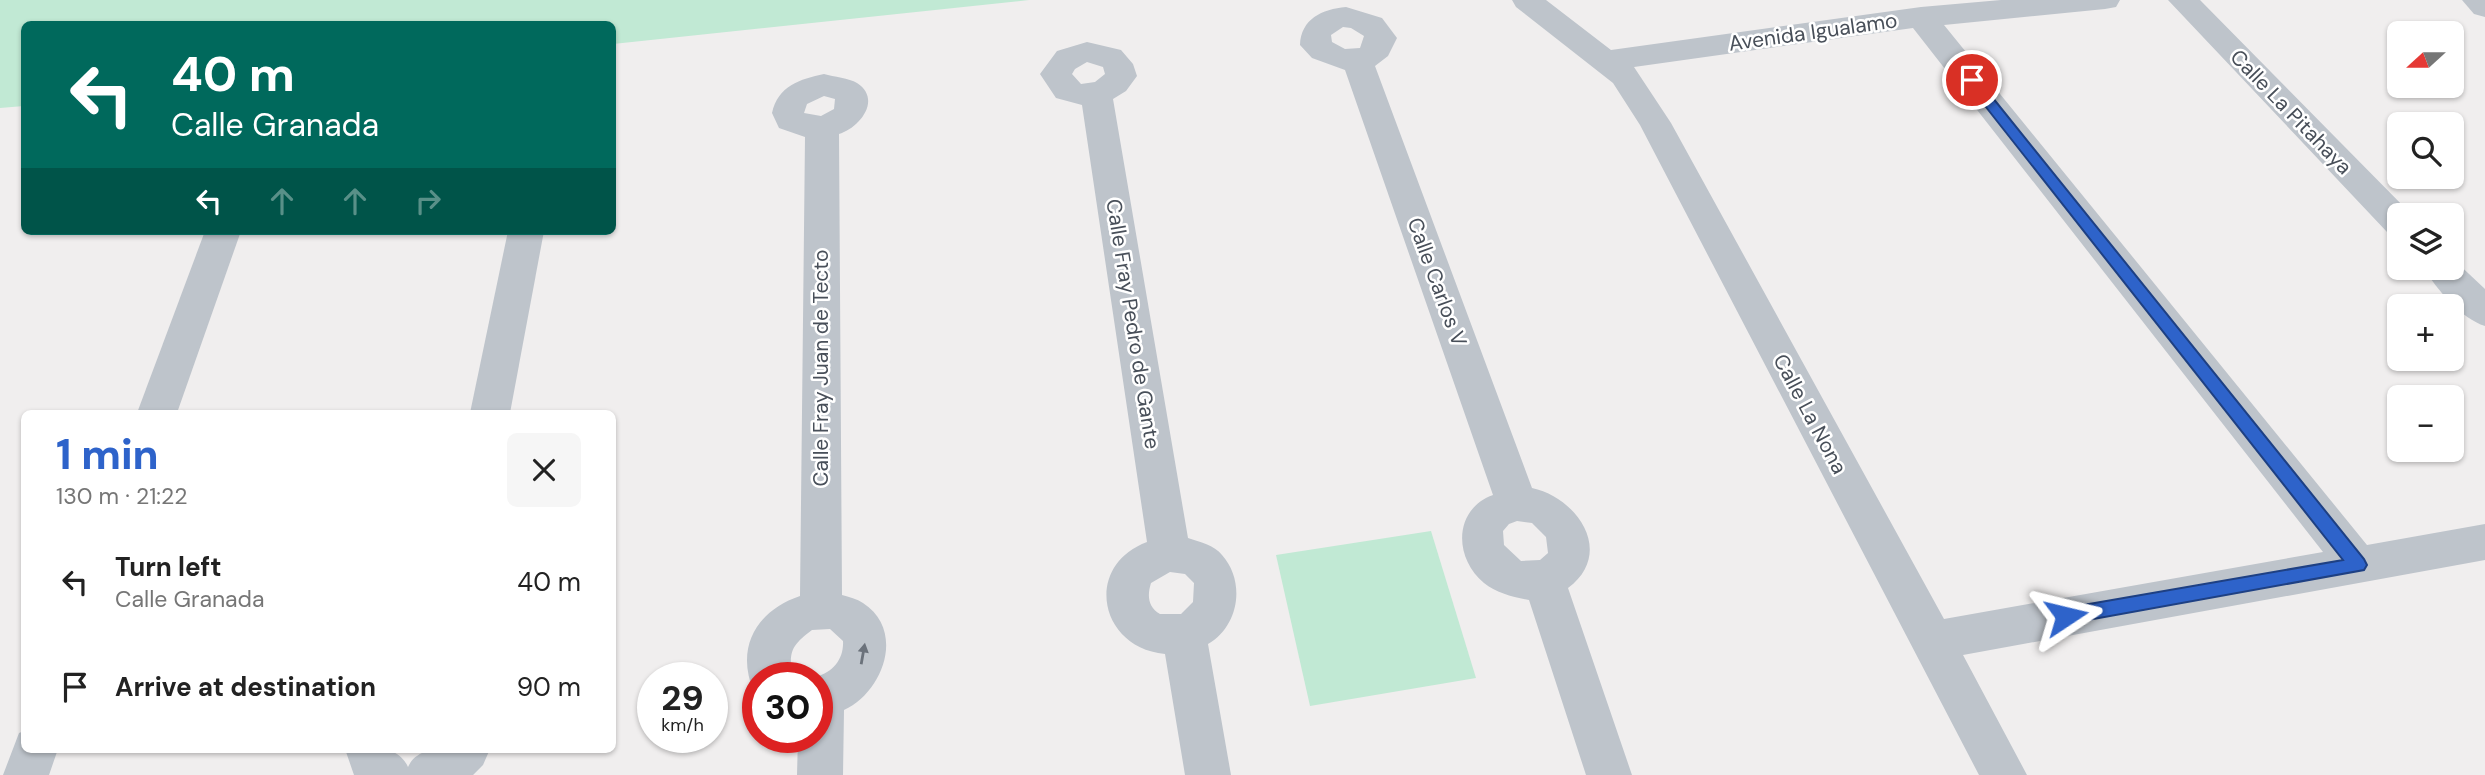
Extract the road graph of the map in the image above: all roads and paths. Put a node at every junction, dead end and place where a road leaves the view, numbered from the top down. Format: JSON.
{"nodes":[{"id":1,"x":1527,"y":0,"type":"edge"},
{"id":2,"x":2105,"y":0,"type":"edge"},
{"id":3,"x":2183,"y":0,"type":"edge"},
{"id":4,"x":2477,"y":0,"type":"edge"},
{"id":5,"x":2485,"y":6,"type":"edge"},
{"id":6,"x":1921,"y":17,"type":"junction"},
{"id":7,"x":1357,"y":60,"type":"dead end"},
{"id":8,"x":1605,"y":61,"type":"junction"},
{"id":9,"x":1096,"y":94,"type":"dead end"},
{"id":10,"x":822,"y":128,"type":"dead end"},
{"id":11,"x":2387,"y":211,"type":"edge"},
{"id":12,"x":222,"y":235,"type":"edge"},
{"id":13,"x":525,"y":235,"type":"edge"},
{"id":14,"x":2454,"y":280,"type":"edge"},
{"id":15,"x":2485,"y":312,"type":"edge"},
{"id":16,"x":158,"y":410,"type":"edge"},
{"id":17,"x":491,"y":410,"type":"edge"},
{"id":18,"x":1517,"y":504,"type":"junction"},
{"id":19,"x":2485,"y":542,"type":"edge"},
{"id":20,"x":1170,"y":554,"type":"junction"},
{"id":21,"x":2358,"y":565,"type":"junction"},
{"id":22,"x":1544,"y":580,"type":"junction"},
{"id":23,"x":821,"y":609,"type":"junction"},
{"id":24,"x":1184,"y":634,"type":"junction"},
{"id":25,"x":1931,"y":641,"type":"junction"},
{"id":26,"x":765,"y":662,"type":"edge"},
{"id":27,"x":833,"y":692,"type":"edge"},
{"id":28,"x":34,"y":753,"type":"edge"},
{"id":29,"x":368,"y":753,"type":"edge"},
{"id":30,"x":463,"y":753,"type":"edge"},
{"id":31,"x":820,"y":753,"type":"edge"},
{"id":32,"x":26,"y":775,"type":"edge"},
{"id":33,"x":388,"y":775,"type":"edge"},
{"id":34,"x":428,"y":775,"type":"edge"},
{"id":35,"x":820,"y":775,"type":"edge"},
{"id":36,"x":1208,"y":775,"type":"edge"},
{"id":37,"x":1608,"y":775,"type":"edge"},
{"id":38,"x":2004,"y":775,"type":"edge"}],
"edges":[{"from":1,"to":8,"type":"street","name":"Calle La Nona"},
{"from":2,"to":6,"type":"street","name":"Avenida Igualamo"},
{"from":3,"to":11,"type":"street","name":"Calle La Pitahaya"},
{"from":4,"to":5,"type":"street"},
{"from":6,"to":8,"type":"street","name":"Avenida Igualamo"},
{"from":6,"to":21,"type":"street"},
{"from":7,"to":18,"type":"street","name":"Calle Carlos V"},
{"from":8,"to":25,"type":"street","name":"Calle La Nona"},
{"from":9,"to":20,"type":"street","name":"Calle Fray Pedro de Gante"},
{"from":10,"to":23,"type":"street","name":"Calle Fray Juan de Tecto"},
{"from":12,"to":16,"type":"street"},
{"from":13,"to":17,"type":"street"},
{"from":14,"to":15,"type":"street"},
{"from":18,"to":22,"type":"street"},
{"from":18,"to":22,"type":"street"},
{"from":19,"to":21,"type":"street"},
{"from":20,"to":24,"type":"street"},
{"from":20,"to":24,"type":"street"},
{"from":21,"to":25,"type":"street"},
{"from":22,"to":37,"type":"street"},
{"from":23,"to":26,"type":"street"},
{"from":27,"to":23,"type":"street","one_way":true},
{"from":24,"to":36,"type":"street"},
{"from":25,"to":38,"type":"street","name":"Calle La Nona"},
{"from":28,"to":32,"type":"street"},
{"from":29,"to":33,"type":"street"},
{"from":30,"to":34,"type":"street"},
{"from":31,"to":35,"type":"street"}]}
